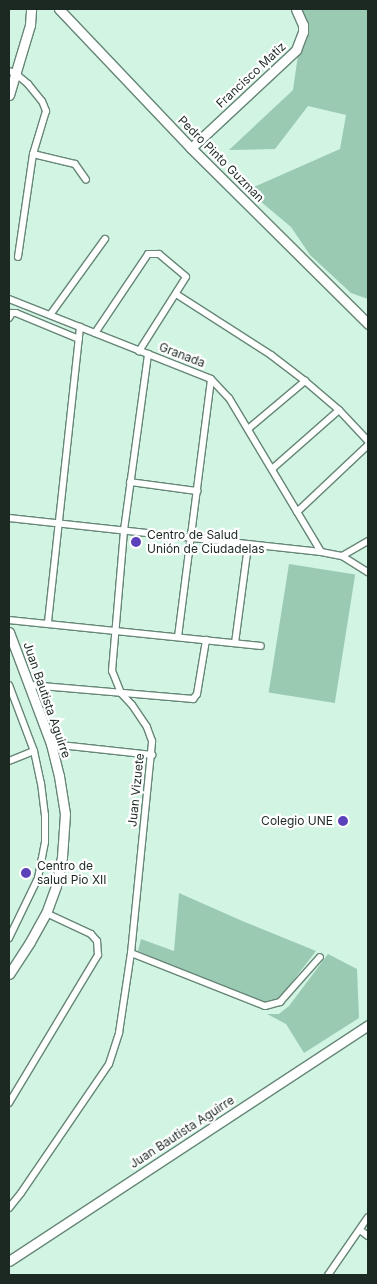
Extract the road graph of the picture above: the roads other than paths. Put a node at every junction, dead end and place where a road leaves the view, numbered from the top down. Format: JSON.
{"nodes":[{"id":1,"x":31,"y":9,"type":"edge"},
{"id":2,"x":59,"y":9,"type":"edge"},
{"id":3,"x":296,"y":9,"type":"edge"},
{"id":4,"x":12,"y":72,"type":"edge"},
{"id":5,"x":9,"y":95,"type":"edge"},
{"id":6,"x":192,"y":148,"type":"junction"},
{"id":7,"x":33,"y":154,"type":"junction"},
{"id":8,"x":86,"y":180,"type":"dead end"},
{"id":9,"x":105,"y":239,"type":"dead end"},
{"id":10,"x":18,"y":257,"type":"dead end"},
{"id":11,"x":176,"y":294,"type":"junction"},
{"id":12,"x":9,"y":299,"type":"edge"},
{"id":13,"x":10,"y":315,"type":"edge"},
{"id":14,"x":50,"y":315,"type":"junction"},
{"id":15,"x":368,"y":324,"type":"edge"},
{"id":16,"x":80,"y":327,"type":"junction"},
{"id":17,"x":95,"y":333,"type":"junction"},
{"id":18,"x":79,"y":339,"type":"junction"},
{"id":19,"x":139,"y":350,"type":"junction"},
{"id":20,"x":148,"y":354,"type":"junction"},
{"id":21,"x":211,"y":379,"type":"junction"},
{"id":22,"x":305,"y":381,"type":"junction"},
{"id":23,"x":339,"y":410,"type":"junction"},
{"id":24,"x":248,"y":429,"type":"junction"},
{"id":25,"x":368,"y":441,"type":"edge"},
{"id":26,"x":368,"y":445,"type":"edge"},
{"id":27,"x":272,"y":469,"type":"junction"},
{"id":28,"x":130,"y":482,"type":"junction"},
{"id":29,"x":197,"y":491,"type":"junction"},
{"id":30,"x":296,"y":512,"type":"junction"},
{"id":31,"x":9,"y":518,"type":"edge"},
{"id":32,"x":58,"y":524,"type":"junction"},
{"id":33,"x":124,"y":530,"type":"junction"},
{"id":34,"x":191,"y":538,"type":"junction"},
{"id":35,"x":368,"y":541,"type":"edge"},
{"id":36,"x":248,"y":544,"type":"junction"},
{"id":37,"x":321,"y":552,"type":"junction"},
{"id":38,"x":342,"y":556,"type":"junction"},
{"id":39,"x":368,"y":572,"type":"edge"},
{"id":40,"x":9,"y":620,"type":"edge"},
{"id":41,"x":48,"y":622,"type":"junction"},
{"id":42,"x":114,"y":629,"type":"junction"},
{"id":43,"x":9,"y":632,"type":"edge"},
{"id":44,"x":178,"y":637,"type":"junction"},
{"id":45,"x":206,"y":640,"type":"junction"},
{"id":46,"x":235,"y":643,"type":"junction"},
{"id":47,"x":261,"y":646,"type":"dead end"},
{"id":48,"x":9,"y":685,"type":"edge"},
{"id":49,"x":30,"y":685,"type":"junction"},
{"id":50,"x":121,"y":693,"type":"junction"},
{"id":51,"x":51,"y":744,"type":"junction"},
{"id":52,"x":34,"y":751,"type":"junction"},
{"id":53,"x":152,"y":755,"type":"junction"},
{"id":54,"x":9,"y":760,"type":"edge"},
{"id":55,"x":46,"y":913,"type":"junction"},
{"id":56,"x":9,"y":938,"type":"edge"},
{"id":57,"x":131,"y":952,"type":"junction"},
{"id":58,"x":320,"y":957,"type":"dead end"},
{"id":59,"x":9,"y":974,"type":"edge"},
{"id":60,"x":368,"y":1025,"type":"edge"},
{"id":61,"x":9,"y":1103,"type":"edge"},
{"id":62,"x":9,"y":1208,"type":"edge"},
{"id":63,"x":368,"y":1217,"type":"edge"},
{"id":64,"x":360,"y":1230,"type":"junction"},
{"id":65,"x":368,"y":1236,"type":"edge"},
{"id":66,"x":9,"y":1260,"type":"edge"},
{"id":67,"x":328,"y":1275,"type":"edge"}],
"edges":[{"from":1,"to":4,"type":"main road"},
{"from":2,"to":6,"type":"main road","name":"Pedro Pinto Guzman"},
{"from":3,"to":6,"type":"main road","name":"Francisco Matiz"},
{"from":4,"to":5,"type":"main road"},
{"from":4,"to":7,"type":"street"},
{"from":6,"to":15,"type":"main road","name":"Pedro Pinto Guzman"},
{"from":7,"to":8,"type":"street"},
{"from":7,"to":10,"type":"street"},
{"from":9,"to":14,"type":"street"},
{"from":11,"to":17,"type":"street"},
{"from":11,"to":19,"type":"street"},
{"from":11,"to":22,"type":"street"},
{"from":12,"to":14,"type":"street","name":"Granada"},
{"from":13,"to":18,"type":"street"},
{"from":14,"to":16,"type":"street","name":"Granada"},
{"from":16,"to":17,"type":"street","name":"Granada"},
{"from":16,"to":18,"type":"street"},
{"from":17,"to":19,"type":"street","name":"Granada"},
{"from":18,"to":32,"type":"street"},
{"from":19,"to":20,"type":"street","name":"Granada"},
{"from":20,"to":21,"type":"street","name":"Granada"},
{"from":20,"to":28,"type":"street","name":"Juan Vizuete"},
{"from":21,"to":24,"type":"street","name":"Granada"},
{"from":21,"to":29,"type":"street"},
{"from":22,"to":23,"type":"street"},
{"from":22,"to":24,"type":"street"},
{"from":23,"to":25,"type":"street"},
{"from":23,"to":27,"type":"street"},
{"from":24,"to":27,"type":"street","name":"Granada"},
{"from":26,"to":30,"type":"street"},
{"from":27,"to":30,"type":"street","name":"Granada"},
{"from":28,"to":29,"type":"street"},
{"from":28,"to":33,"type":"street","name":"Juan Vizuete"},
{"from":29,"to":34,"type":"street"},
{"from":30,"to":37,"type":"street","name":"Granada"},
{"from":31,"to":32,"type":"street"},
{"from":32,"to":33,"type":"street"},
{"from":32,"to":41,"type":"street"},
{"from":33,"to":34,"type":"street"},
{"from":33,"to":42,"type":"street","name":"Juan Vizuete"},
{"from":34,"to":36,"type":"street"},
{"from":34,"to":44,"type":"street"},
{"from":35,"to":38,"type":"street"},
{"from":36,"to":37,"type":"street"},
{"from":36,"to":46,"type":"street"},
{"from":37,"to":38,"type":"street"},
{"from":38,"to":39,"type":"street"},
{"from":40,"to":41,"type":"street"},
{"from":41,"to":42,"type":"street"},
{"from":42,"to":44,"type":"street"},
{"from":42,"to":50,"type":"street","name":"Juan Vizuete"},
{"from":43,"to":49,"type":"main road","name":"Juan Bautista Aguirre"},
{"from":44,"to":45,"type":"street"},
{"from":45,"to":46,"type":"street"},
{"from":45,"to":50,"type":"street"},
{"from":46,"to":47,"type":"street"},
{"from":48,"to":52,"type":"street"},
{"from":49,"to":50,"type":"street"},
{"from":49,"to":51,"type":"main road","name":"Juan Bautista Aguirre"},
{"from":50,"to":53,"type":"street","name":"Juan Vizuete"},
{"from":51,"to":53,"type":"street"},
{"from":51,"to":55,"type":"main road","name":"Juan Bautista Aguirre"},
{"from":52,"to":54,"type":"street"},
{"from":52,"to":56,"type":"street"},
{"from":53,"to":57,"type":"street","name":"Juan Vizuete"},
{"from":55,"to":59,"type":"main road","name":"Juan Bautista Aguirre"},
{"from":55,"to":61,"type":"street"},
{"from":57,"to":58,"type":"street"},
{"from":57,"to":62,"type":"street","name":"Juan Vizuete"},
{"from":60,"to":66,"type":"main road","name":"Juan Bautista Aguirre"},
{"from":63,"to":64,"type":"street"},
{"from":64,"to":65,"type":"street"},
{"from":64,"to":67,"type":"street"}]}
